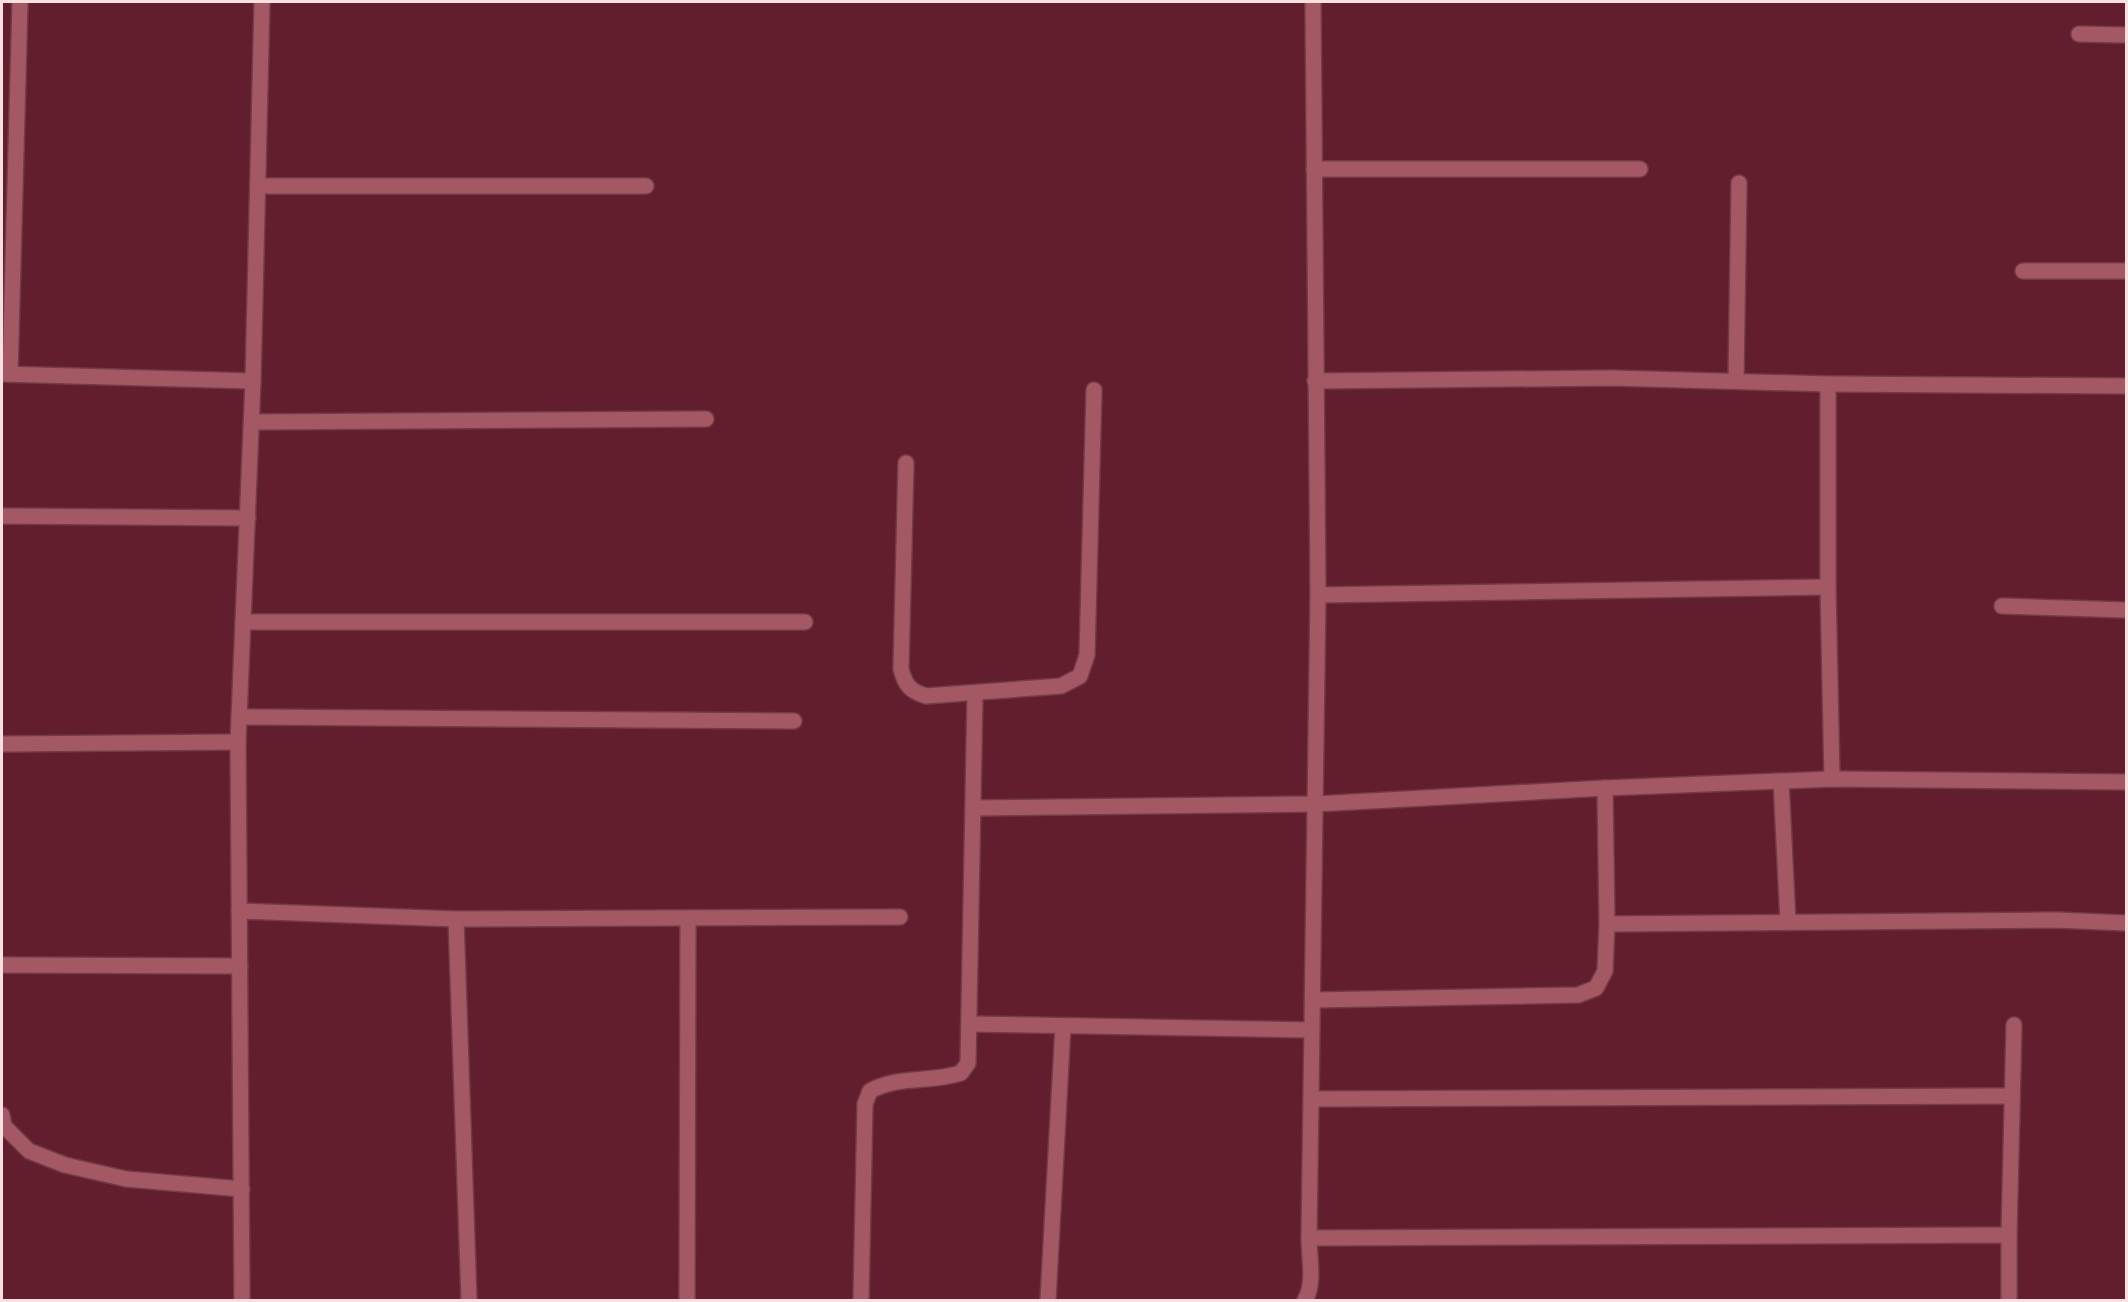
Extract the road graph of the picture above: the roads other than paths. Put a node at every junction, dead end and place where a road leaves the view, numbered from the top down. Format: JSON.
{"nodes":[{"id":1,"x":20,"y":2,"type":"edge"},
{"id":2,"x":262,"y":2,"type":"edge"},
{"id":3,"x":1313,"y":2,"type":"edge"},
{"id":4,"x":2079,"y":34,"type":"dead end"},
{"id":5,"x":2127,"y":35,"type":"edge"},
{"id":6,"x":1314,"y":169,"type":"junction"},
{"id":7,"x":1640,"y":169,"type":"dead end"},
{"id":8,"x":1739,"y":183,"type":"dead end"},
{"id":9,"x":258,"y":186,"type":"junction"},
{"id":10,"x":646,"y":186,"type":"dead end"},
{"id":11,"x":2023,"y":271,"type":"dead end"},
{"id":12,"x":2127,"y":271,"type":"edge"},
{"id":13,"x":6,"y":374,"type":"edge"},
{"id":14,"x":253,"y":381,"type":"junction"},
{"id":15,"x":1315,"y":381,"type":"junction"},
{"id":16,"x":1736,"y":381,"type":"junction"},
{"id":17,"x":1828,"y":384,"type":"junction"},
{"id":18,"x":2127,"y":386,"type":"edge"},
{"id":19,"x":1094,"y":390,"type":"dead end"},
{"id":20,"x":706,"y":419,"type":"dead end"},
{"id":21,"x":252,"y":422,"type":"junction"},
{"id":22,"x":906,"y":464,"type":"dead end"},
{"id":23,"x":2,"y":516,"type":"edge"},
{"id":24,"x":248,"y":518,"type":"junction"},
{"id":25,"x":1828,"y":587,"type":"junction"},
{"id":26,"x":1318,"y":595,"type":"junction"},
{"id":27,"x":2002,"y":606,"type":"dead end"},
{"id":28,"x":2127,"y":610,"type":"edge"},
{"id":29,"x":243,"y":622,"type":"junction"},
{"id":30,"x":806,"y":622,"type":"dead end"},
{"id":31,"x":975,"y":694,"type":"junction"},
{"id":32,"x":239,"y":717,"type":"junction"},
{"id":33,"x":794,"y":721,"type":"dead end"},
{"id":34,"x":238,"y":742,"type":"junction"},
{"id":35,"x":2,"y":744,"type":"edge"},
{"id":36,"x":1832,"y":779,"type":"junction"},
{"id":37,"x":1781,"y":781,"type":"junction"},
{"id":38,"x":2127,"y":782,"type":"edge"},
{"id":39,"x":1605,"y":788,"type":"junction"},
{"id":40,"x":1316,"y":804,"type":"junction"},
{"id":41,"x":973,"y":808,"type":"junction"},
{"id":42,"x":239,"y":911,"type":"junction"},
{"id":43,"x":900,"y":917,"type":"dead end"},
{"id":44,"x":456,"y":919,"type":"junction"},
{"id":45,"x":688,"y":919,"type":"junction"},
{"id":46,"x":1788,"y":921,"type":"junction"},
{"id":47,"x":2127,"y":923,"type":"edge"},
{"id":48,"x":1607,"y":924,"type":"junction"},
{"id":49,"x":2,"y":965,"type":"edge"},
{"id":50,"x":240,"y":966,"type":"junction"},
{"id":51,"x":1313,"y":1000,"type":"junction"},
{"id":52,"x":969,"y":1024,"type":"junction"},
{"id":53,"x":2014,"y":1025,"type":"dead end"},
{"id":54,"x":1063,"y":1026,"type":"junction"},
{"id":55,"x":1312,"y":1030,"type":"junction"},
{"id":56,"x":2012,"y":1096,"type":"junction"},
{"id":57,"x":1311,"y":1099,"type":"junction"},
{"id":58,"x":2,"y":1115,"type":"edge"},
{"id":59,"x":242,"y":1189,"type":"junction"},
{"id":60,"x":2009,"y":1235,"type":"junction"},
{"id":61,"x":1309,"y":1238,"type":"junction"},
{"id":62,"x":242,"y":1300,"type":"edge"},
{"id":63,"x":469,"y":1300,"type":"edge"},
{"id":64,"x":687,"y":1300,"type":"edge"},
{"id":65,"x":861,"y":1300,"type":"edge"},
{"id":66,"x":1047,"y":1300,"type":"edge"},
{"id":67,"x":1305,"y":1300,"type":"edge"},
{"id":68,"x":2008,"y":1300,"type":"edge"}],
"edges":[{"from":1,"to":13,"type":"street"},
{"from":2,"to":9,"type":"street"},
{"from":3,"to":6,"type":"street"},
{"from":4,"to":5,"type":"street"},
{"from":6,"to":7,"type":"street"},
{"from":6,"to":15,"type":"street"},
{"from":8,"to":16,"type":"street"},
{"from":9,"to":10,"type":"street"},
{"from":9,"to":14,"type":"street"},
{"from":11,"to":12,"type":"street"},
{"from":13,"to":14,"type":"street"},
{"from":14,"to":21,"type":"street"},
{"from":15,"to":16,"type":"street"},
{"from":15,"to":26,"type":"street"},
{"from":16,"to":17,"type":"street"},
{"from":17,"to":18,"type":"street"},
{"from":17,"to":25,"type":"street"},
{"from":19,"to":31,"type":"street"},
{"from":20,"to":21,"type":"street"},
{"from":21,"to":24,"type":"street"},
{"from":22,"to":31,"type":"street"},
{"from":23,"to":24,"type":"street"},
{"from":24,"to":29,"type":"street"},
{"from":25,"to":26,"type":"street"},
{"from":25,"to":36,"type":"street"},
{"from":26,"to":40,"type":"street"},
{"from":27,"to":28,"type":"street"},
{"from":29,"to":30,"type":"street"},
{"from":29,"to":32,"type":"street"},
{"from":31,"to":41,"type":"street"},
{"from":32,"to":33,"type":"street"},
{"from":32,"to":34,"type":"street"},
{"from":34,"to":35,"type":"street"},
{"from":34,"to":42,"type":"street"},
{"from":36,"to":37,"type":"street"},
{"from":36,"to":38,"type":"street"},
{"from":37,"to":39,"type":"street"},
{"from":37,"to":46,"type":"street"},
{"from":39,"to":40,"type":"street"},
{"from":39,"to":48,"type":"street"},
{"from":40,"to":41,"type":"street"},
{"from":40,"to":51,"type":"street"},
{"from":41,"to":52,"type":"street"},
{"from":42,"to":44,"type":"street"},
{"from":42,"to":50,"type":"street"},
{"from":43,"to":45,"type":"street"},
{"from":44,"to":45,"type":"street"},
{"from":44,"to":63,"type":"street"},
{"from":45,"to":64,"type":"street"},
{"from":46,"to":47,"type":"street"},
{"from":46,"to":48,"type":"street"},
{"from":48,"to":51,"type":"street"},
{"from":49,"to":50,"type":"street"},
{"from":50,"to":59,"type":"street"},
{"from":51,"to":55,"type":"street"},
{"from":52,"to":54,"type":"street"},
{"from":52,"to":65,"type":"street"},
{"from":53,"to":56,"type":"street"},
{"from":54,"to":55,"type":"street"},
{"from":54,"to":66,"type":"street"},
{"from":55,"to":57,"type":"street"},
{"from":56,"to":57,"type":"street"},
{"from":56,"to":60,"type":"street"},
{"from":57,"to":61,"type":"street"},
{"from":58,"to":59,"type":"street"},
{"from":59,"to":62,"type":"street"},
{"from":60,"to":61,"type":"street"},
{"from":60,"to":68,"type":"street"},
{"from":61,"to":67,"type":"street"}]}
